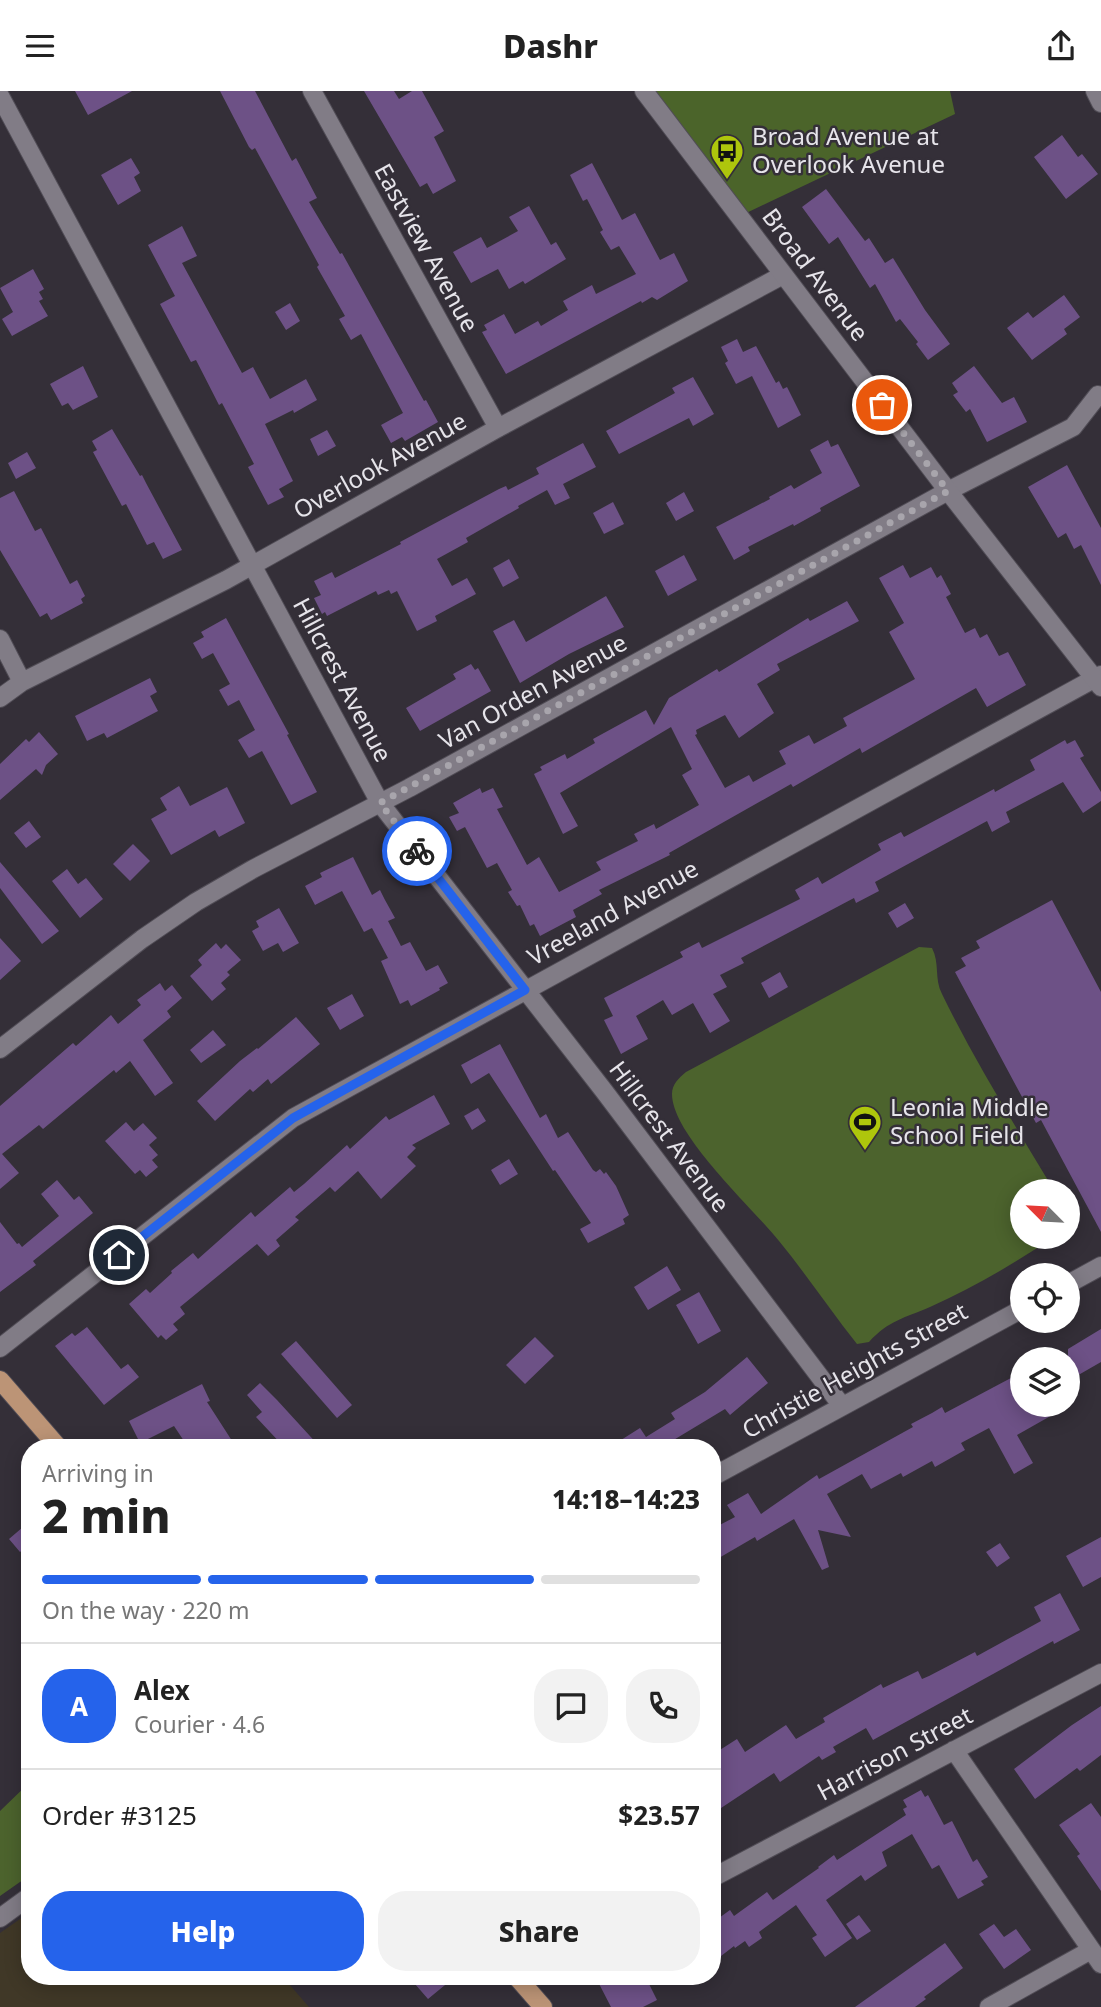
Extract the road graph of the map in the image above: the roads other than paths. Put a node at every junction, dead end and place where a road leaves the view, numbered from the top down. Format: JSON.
{"nodes":[{"id":1,"x":312,"y":91,"type":"edge"},
{"id":2,"x":644,"y":91,"type":"edge"},
{"id":3,"x":1095,"y":91,"type":"edge"},
{"id":4,"x":0,"y":96,"type":"edge"},
{"id":5,"x":1101,"y":103,"type":"edge"},
{"id":6,"x":783,"y":275,"type":"junction"},
{"id":7,"x":1098,"y":395,"type":"dead end"},
{"id":8,"x":498,"y":428,"type":"junction"},
{"id":9,"x":948,"y":491,"type":"junction"},
{"id":10,"x":252,"y":565,"type":"junction"},
{"id":11,"x":0,"y":639,"type":"edge"},
{"id":12,"x":1099,"y":680,"type":"edge"},
{"id":13,"x":22,"y":681,"type":"junction"},
{"id":14,"x":0,"y":698,"type":"edge"},
{"id":15,"x":380,"y":803,"type":"junction"},
{"id":16,"x":525,"y":990,"type":"junction"},
{"id":17,"x":0,"y":1049,"type":"edge"},
{"id":18,"x":1101,"y":1266,"type":"edge"},
{"id":19,"x":1080,"y":1277,"type":"edge"},
{"id":20,"x":1010,"y":1315,"type":"edge"},
{"id":21,"x":0,"y":1348,"type":"edge"},
{"id":22,"x":0,"y":1380,"type":"edge"},
{"id":23,"x":842,"y":1406,"type":"junction"},
{"id":24,"x":51,"y":1439,"type":"edge"},
{"id":25,"x":721,"y":1472,"type":"edge"},
{"id":26,"x":1101,"y":1673,"type":"edge"},
{"id":27,"x":954,"y":1751,"type":"junction"},
{"id":28,"x":721,"y":1873,"type":"edge"},
{"id":29,"x":21,"y":1903,"type":"edge"},
{"id":30,"x":0,"y":1918,"type":"edge"},
{"id":31,"x":1096,"y":1957,"type":"edge"},
{"id":32,"x":526,"y":1985,"type":"edge"},
{"id":33,"x":543,"y":2007,"type":"edge"},
{"id":34,"x":989,"y":2007,"type":"edge"}],
"edges":[{"from":1,"to":8,"type":"street","name":"Eastview Avenue"},
{"from":2,"to":6,"type":"street","name":"Broad Avenue"},
{"from":3,"to":5,"type":"street"},
{"from":4,"to":10,"type":"street","name":"Hillcrest Avenue"},
{"from":6,"to":8,"type":"street","name":"Overlook Avenue"},
{"from":6,"to":9,"type":"street","name":"Broad Avenue"},
{"from":7,"to":9,"type":"street","name":"Van Orden Avenue"},
{"from":8,"to":10,"type":"street","name":"Overlook Avenue"},
{"from":9,"to":12,"type":"street","name":"Broad Avenue"},
{"from":9,"to":15,"type":"street","name":"Van Orden Avenue"},
{"from":10,"to":13,"type":"street","name":"Overlook Avenue"},
{"from":10,"to":15,"type":"street","name":"Hillcrest Avenue"},
{"from":11,"to":13,"type":"street"},
{"from":12,"to":16,"type":"street","name":"Vreeland Avenue"},
{"from":13,"to":14,"type":"street","name":"Overlook Avenue"},
{"from":15,"to":16,"type":"street","name":"Hillcrest Avenue"},
{"from":15,"to":17,"type":"street","name":"Van Orden Avenue"},
{"from":16,"to":21,"type":"street","name":"Vreeland Avenue"},
{"from":16,"to":23,"type":"street","name":"Hillcrest Avenue"},
{"from":18,"to":19,"type":"street"},
{"from":20,"to":23,"type":"street","name":"Christie Heights Street"},
{"from":22,"to":24,"type":"main road"},
{"from":23,"to":25,"type":"street","name":"Christie Heights Street"},
{"from":26,"to":27,"type":"street","name":"Harrison Street"},
{"from":27,"to":28,"type":"street","name":"Harrison Street"},
{"from":27,"to":31,"type":"street"},
{"from":29,"to":30,"type":"street"},
{"from":31,"to":34,"type":"street"},
{"from":32,"to":33,"type":"main road"}]}
